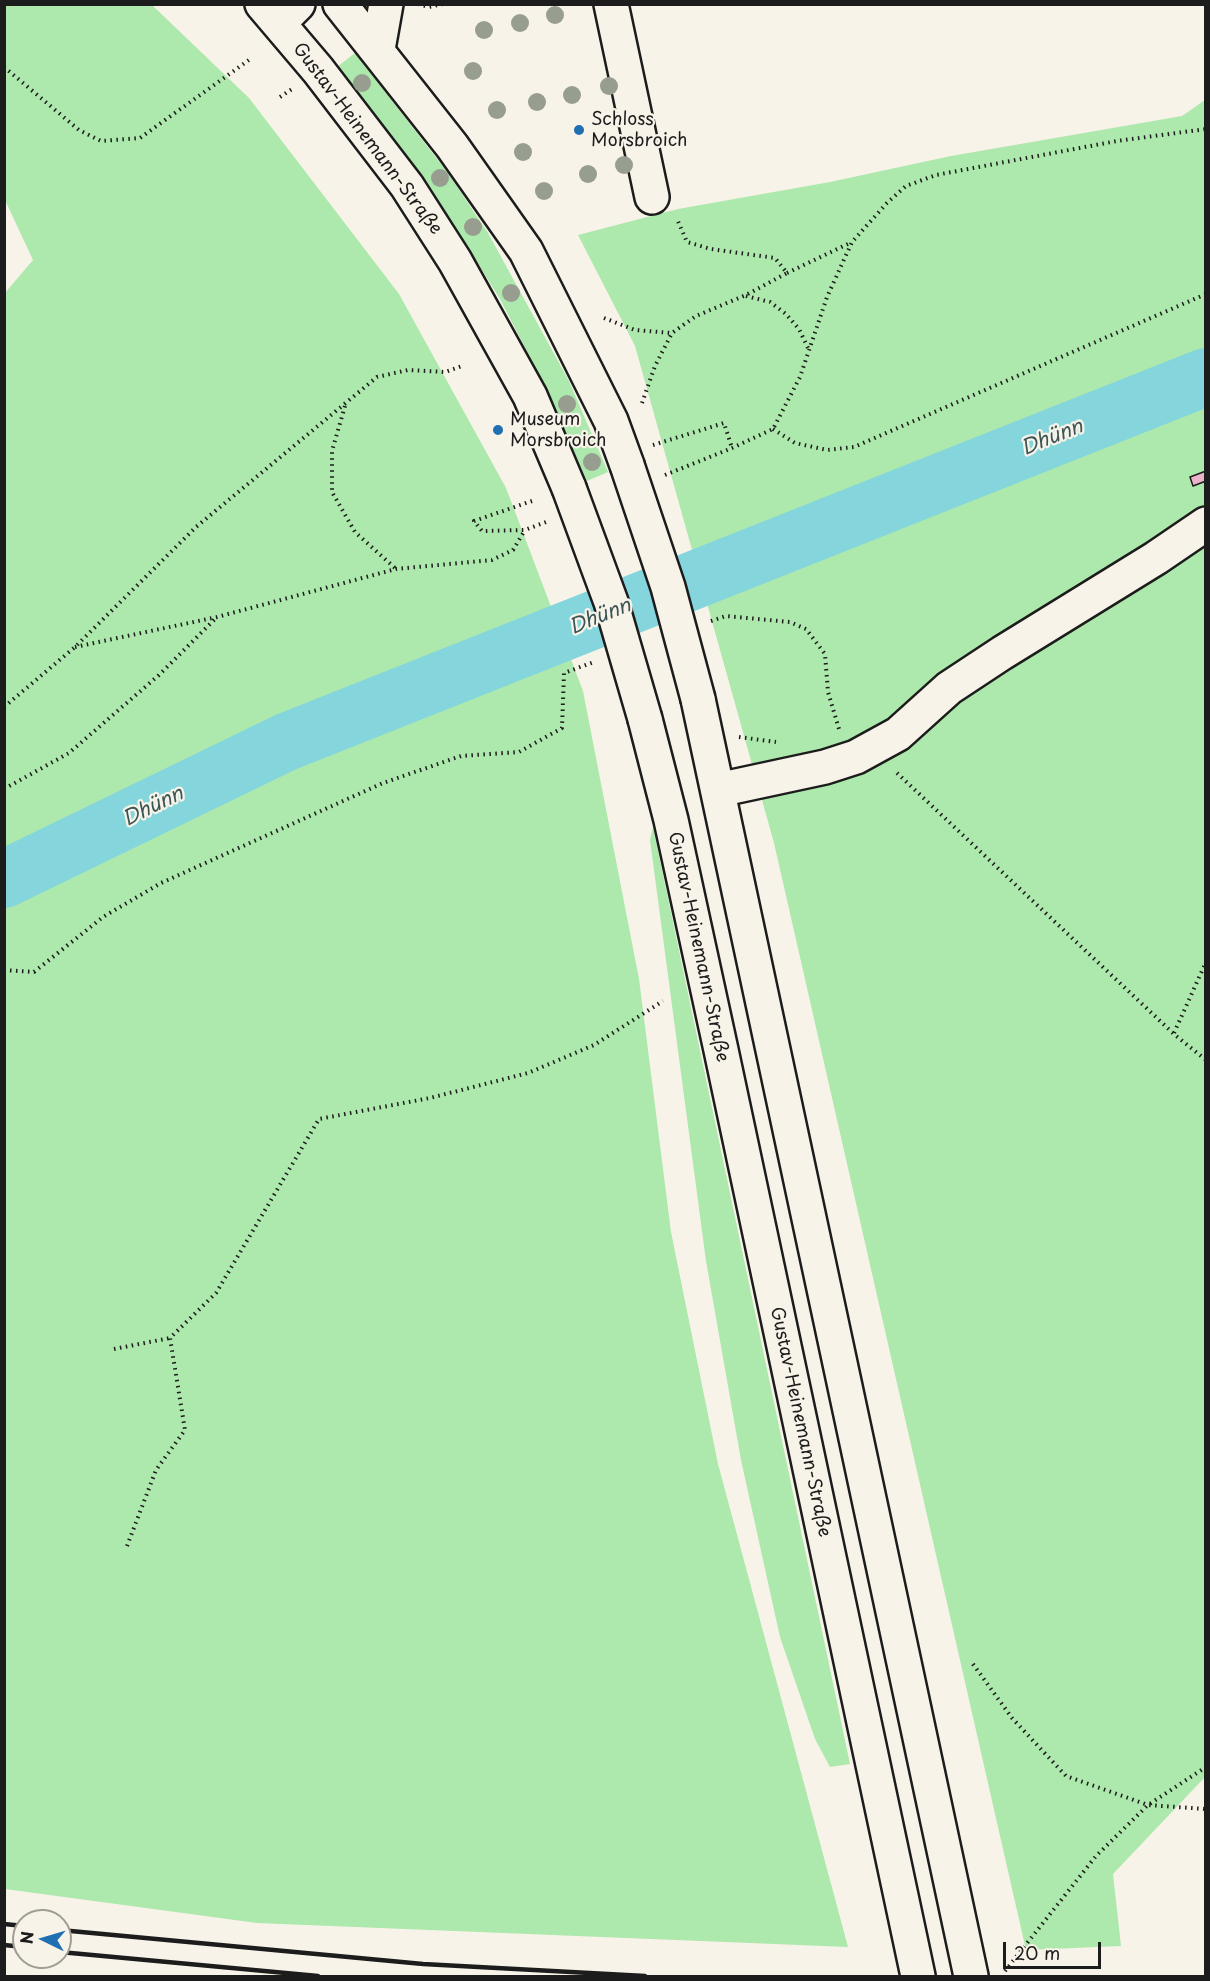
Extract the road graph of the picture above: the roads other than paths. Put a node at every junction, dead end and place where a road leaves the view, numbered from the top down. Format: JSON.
{"nodes":[{"id":1,"x":340,"y":4,"type":"edge"},
{"id":2,"x":386,"y":4,"type":"edge"},
{"id":3,"x":611,"y":4,"type":"edge"},
{"id":4,"x":280,"y":11,"type":"edge"},
{"id":5,"x":378,"y":49,"type":"junction"},
{"id":6,"x":663,"y":204,"type":"road end"},
{"id":7,"x":1206,"y":524,"type":"edge"},
{"id":8,"x":718,"y":790,"type":"junction"},
{"id":9,"x":918,"y":1977,"type":"edge"},
{"id":10,"x":971,"y":1977,"type":"edge"}],
"edges":[{"from":1,"to":5,"type":"main road"},
{"from":2,"to":5,"type":"main road"},
{"from":3,"to":6,"type":"main road"},
{"from":4,"to":9,"type":"main road","name":"Gustav-Heinemann-Straße","bridge":true},
{"from":5,"to":8,"type":"main road","bridge":true},
{"from":7,"to":8,"type":"main road"},
{"from":8,"to":10,"type":"main road"}]}
